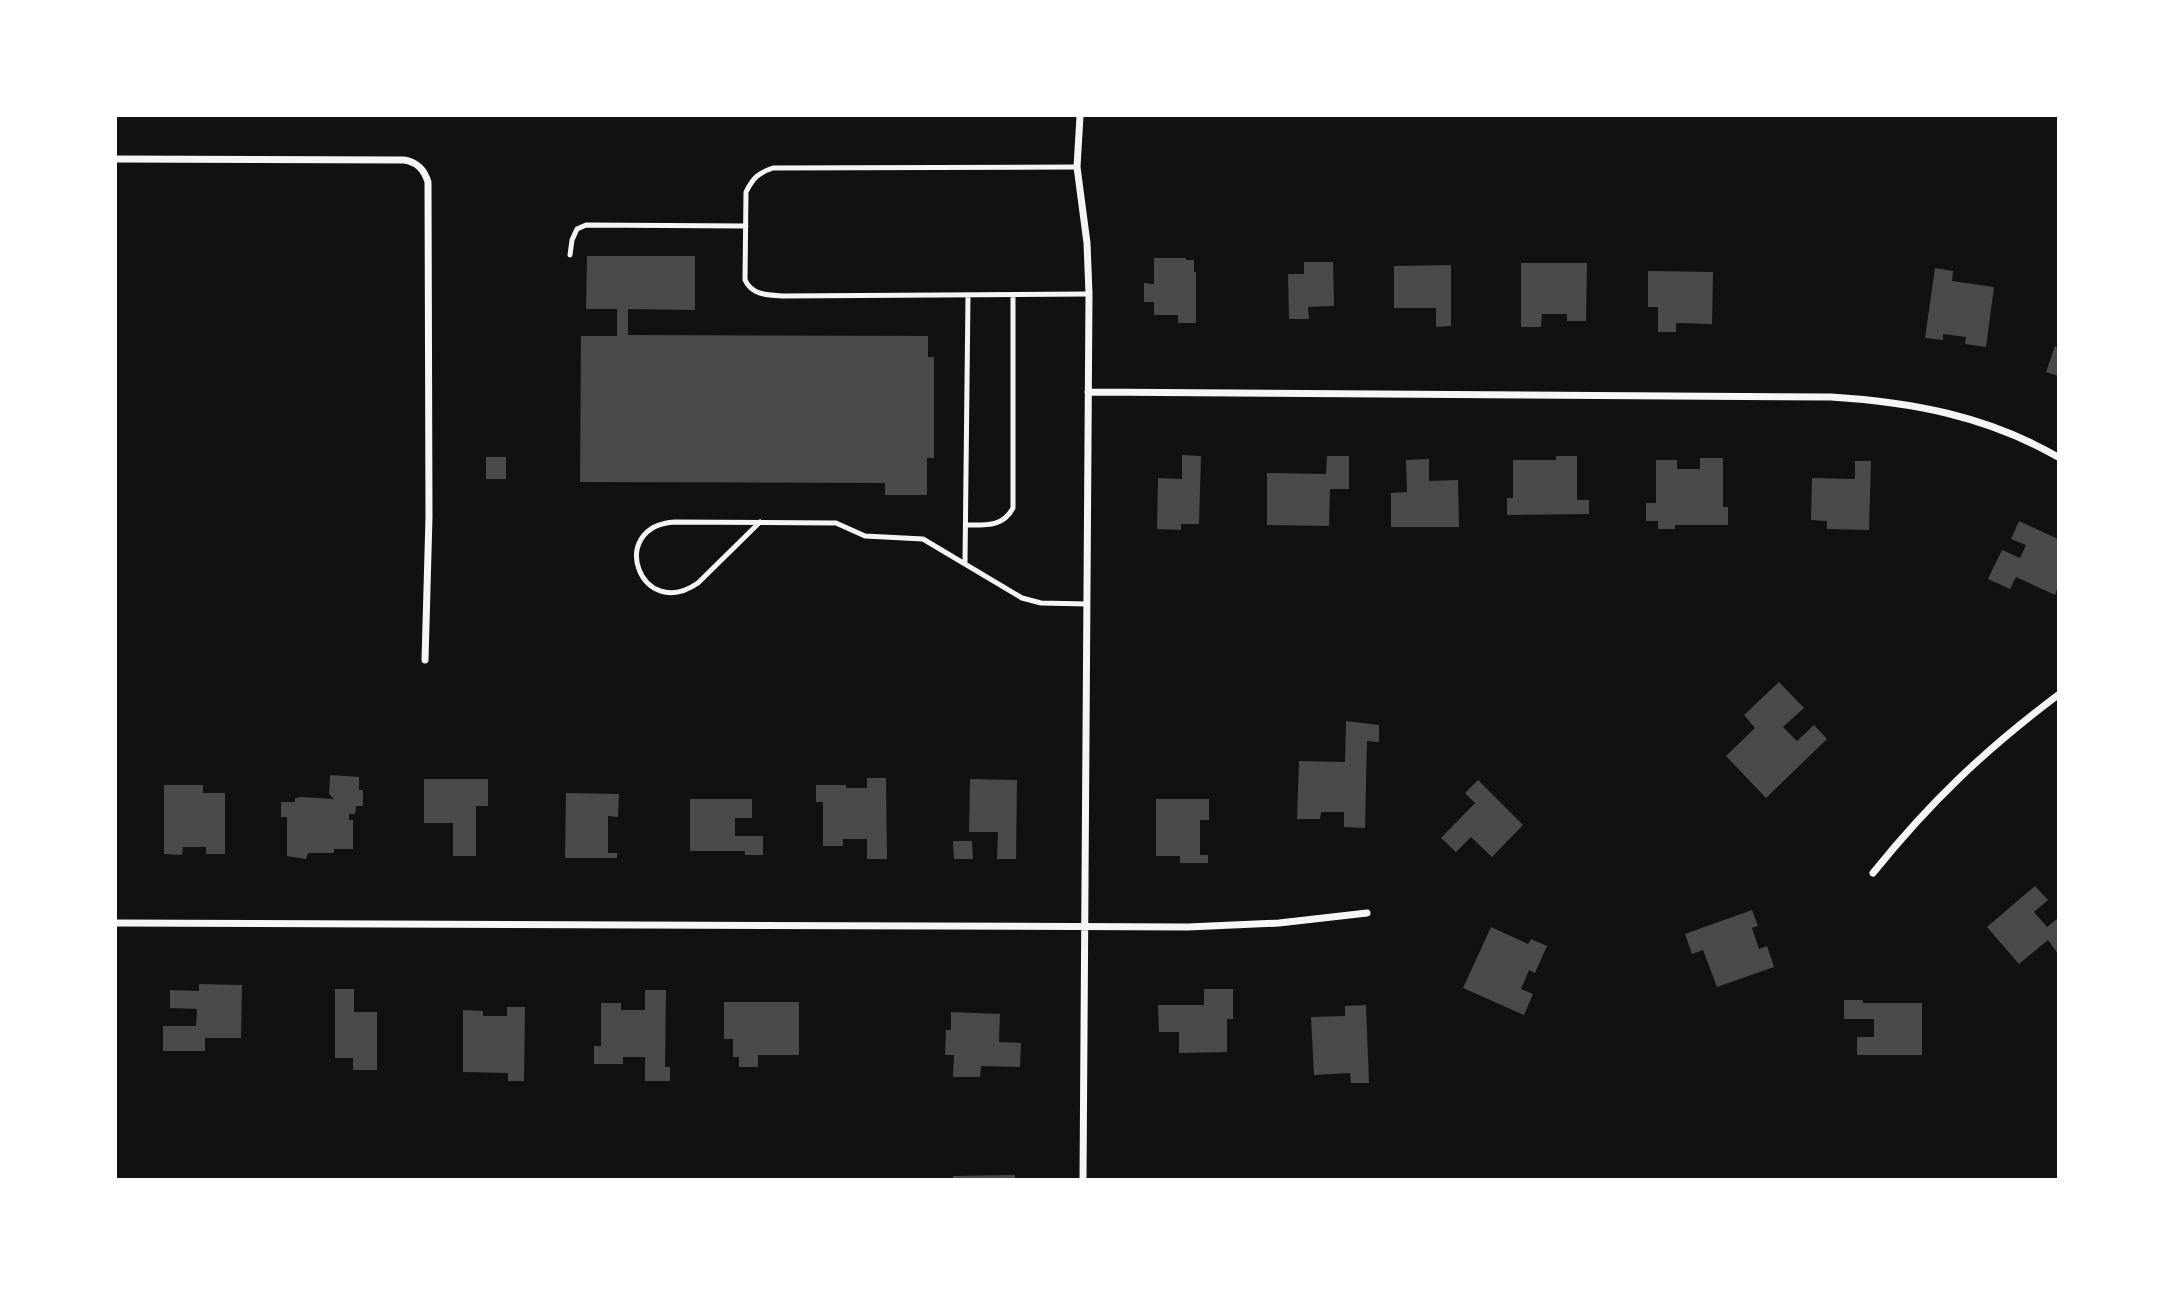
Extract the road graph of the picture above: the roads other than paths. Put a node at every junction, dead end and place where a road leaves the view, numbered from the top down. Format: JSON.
{"nodes":[{"id":1,"x":1080,"y":116,"type":"edge"},
{"id":2,"x":116,"y":159,"type":"edge"},
{"id":3,"x":1077,"y":167,"type":"junction"},
{"id":4,"x":746,"y":226,"type":"junction"},
{"id":5,"x":570,"y":255,"type":"dead end"},
{"id":6,"x":1088,"y":294,"type":"junction"},
{"id":7,"x":968,"y":295,"type":"junction"},
{"id":8,"x":1013,"y":295,"type":"junction"},
{"id":9,"x":1088,"y":392,"type":"junction"},
{"id":10,"x":2059,"y":457,"type":"edge"},
{"id":11,"x":760,"y":522,"type":"junction"},
{"id":12,"x":966,"y":525,"type":"junction"},
{"id":13,"x":965,"y":564,"type":"junction"},
{"id":14,"x":1087,"y":604,"type":"junction"},
{"id":15,"x":425,"y":660,"type":"dead end"},
{"id":16,"x":2059,"y":695,"type":"edge"},
{"id":17,"x":1873,"y":873,"type":"dead end"},
{"id":18,"x":1367,"y":913,"type":"dead end"},
{"id":19,"x":116,"y":923,"type":"edge"},
{"id":20,"x":1084,"y":926,"type":"junction"},
{"id":21,"x":1083,"y":1180,"type":"edge"}],
"edges":[{"from":1,"to":3,"type":"street"},
{"from":2,"to":15,"type":"street"},
{"from":3,"to":4,"type":"lane"},
{"from":3,"to":6,"type":"street"},
{"from":4,"to":5,"type":"lane"},
{"from":4,"to":7,"type":"lane"},
{"from":6,"to":8,"type":"lane"},
{"from":6,"to":9,"type":"street"},
{"from":7,"to":8,"type":"lane"},
{"from":7,"to":12,"type":"lane"},
{"from":8,"to":12,"type":"lane"},
{"from":9,"to":10,"type":"street"},
{"from":9,"to":14,"type":"street"},
{"from":11,"to":11,"type":"lane"},
{"from":11,"to":13,"type":"lane"},
{"from":12,"to":13,"type":"lane"},
{"from":13,"to":14,"type":"lane"},
{"from":14,"to":20,"type":"street"},
{"from":16,"to":17,"type":"street"},
{"from":18,"to":20,"type":"street"},
{"from":19,"to":20,"type":"street"},
{"from":20,"to":21,"type":"street"}]}
